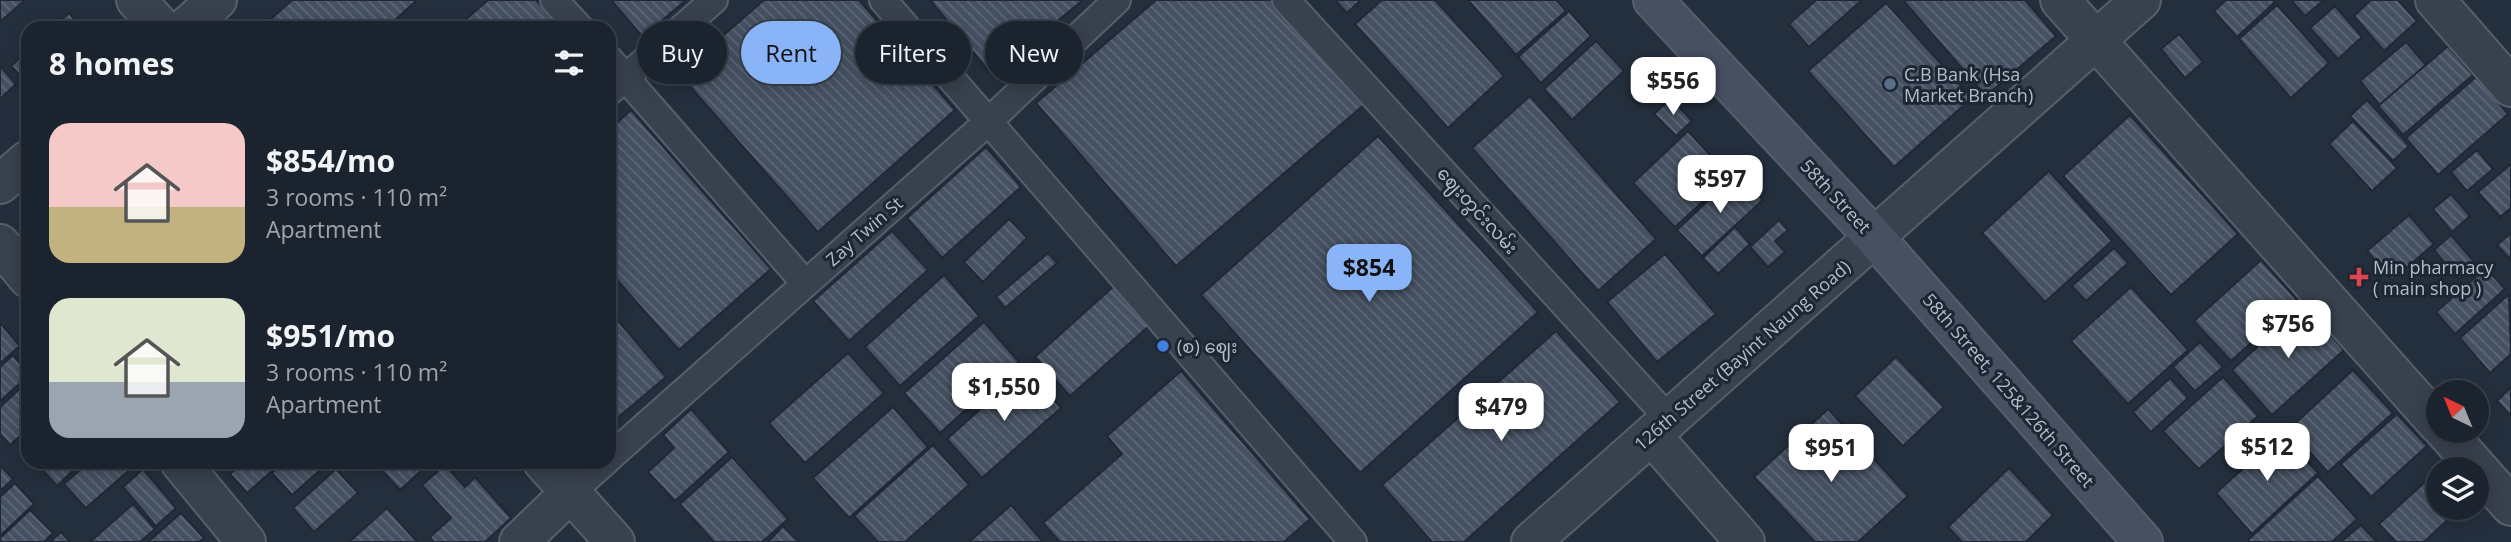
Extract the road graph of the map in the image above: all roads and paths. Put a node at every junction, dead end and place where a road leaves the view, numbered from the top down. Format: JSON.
{"nodes":[{"id":1,"x":136,"y":0,"type":"edge"},
{"id":2,"x":217,"y":0,"type":"edge"},
{"id":3,"x":554,"y":0,"type":"edge"},
{"id":4,"x":714,"y":0,"type":"edge"},
{"id":5,"x":883,"y":0,"type":"edge"},
{"id":6,"x":1117,"y":0,"type":"edge"},
{"id":7,"x":1286,"y":0,"type":"edge"},
{"id":8,"x":1653,"y":0,"type":"edge"},
{"id":9,"x":2060,"y":0,"type":"edge"},
{"id":10,"x":2141,"y":0,"type":"edge"},
{"id":11,"x":2435,"y":0,"type":"edge"},
{"id":12,"x":156,"y":21,"type":"edge"},
{"id":13,"x":193,"y":21,"type":"edge"},
{"id":14,"x":574,"y":21,"type":"edge"},
{"id":15,"x":2096,"y":41,"type":"junction"},
{"id":16,"x":616,"y":75,"type":"edge"},
{"id":17,"x":616,"y":77,"type":"edge"},
{"id":18,"x":2511,"y":87,"type":"edge"},
{"id":19,"x":989,"y":121,"type":"junction"},
{"id":20,"x":21,"y":166,"type":"edge"},
{"id":21,"x":0,"y":184,"type":"edge"},
{"id":22,"x":1875,"y":238,"type":"junction"},
{"id":23,"x":0,"y":244,"type":"edge"},
{"id":24,"x":21,"y":270,"type":"edge"},
{"id":25,"x":805,"y":283,"type":"junction"},
{"id":26,"x":2426,"y":411,"type":"edge"},
{"id":27,"x":1661,"y":428,"type":"junction"},
{"id":28,"x":2455,"y":443,"type":"edge"},
{"id":29,"x":616,"y":452,"type":"edge"},
{"id":30,"x":186,"y":469,"type":"edge"},
{"id":31,"x":549,"y":469,"type":"edge"},
{"id":32,"x":597,"y":469,"type":"edge"},
{"id":33,"x":570,"y":493,"type":"junction"},
{"id":34,"x":2511,"y":506,"type":"edge"},
{"id":35,"x":246,"y":542,"type":"edge"},
{"id":36,"x":519,"y":542,"type":"edge"},
{"id":37,"x":615,"y":542,"type":"edge"},
{"id":38,"x":1353,"y":542,"type":"edge"},
{"id":39,"x":1531,"y":542,"type":"edge"},
{"id":40,"x":1745,"y":542,"type":"edge"},
{"id":41,"x":2143,"y":542,"type":"edge"}],
"edges":[{"from":1,"to":12,"type":"street"},
{"from":2,"to":13,"type":"street"},
{"from":3,"to":14,"type":"lane"},
{"from":4,"to":16,"type":"lane"},
{"from":5,"to":19,"type":"lane"},
{"from":6,"to":19,"type":"lane","name":"Zay Twin St"},
{"from":7,"to":27,"type":"lane","name":"ဈေးတွင်းလမ်း"},
{"from":8,"to":22,"type":"main road","name":"58th Street"},
{"from":9,"to":15,"type":"street"},
{"from":10,"to":15,"type":"street","name":"126th Street (Bayint Naung Road)"},
{"from":11,"to":18,"type":"street"},
{"from":15,"to":22,"type":"street","name":"126th Street (Bayint Naung Road)"},
{"from":15,"to":26,"type":"street"},
{"from":17,"to":25,"type":"lane"},
{"from":19,"to":25,"type":"lane","name":"Zay Twin St"},
{"from":19,"to":38,"type":"lane"},
{"from":20,"to":21,"type":"street"},
{"from":22,"to":27,"type":"street","name":"126th Street (Bayint Naung Road)"},
{"from":22,"to":41,"type":"main road","name":"58th Street, 125&126th Street"},
{"from":23,"to":24,"type":"street"},
{"from":25,"to":29,"type":"lane","name":"Zay Twin St"},
{"from":27,"to":39,"type":"street","name":"126th Street (Bayint Naung Road)"},
{"from":27,"to":40,"type":"street"},
{"from":28,"to":34,"type":"street"},
{"from":30,"to":35,"type":"street"},
{"from":31,"to":33,"type":"street"},
{"from":32,"to":33,"type":"lane"},
{"from":33,"to":36,"type":"street"},
{"from":33,"to":37,"type":"street"}]}
